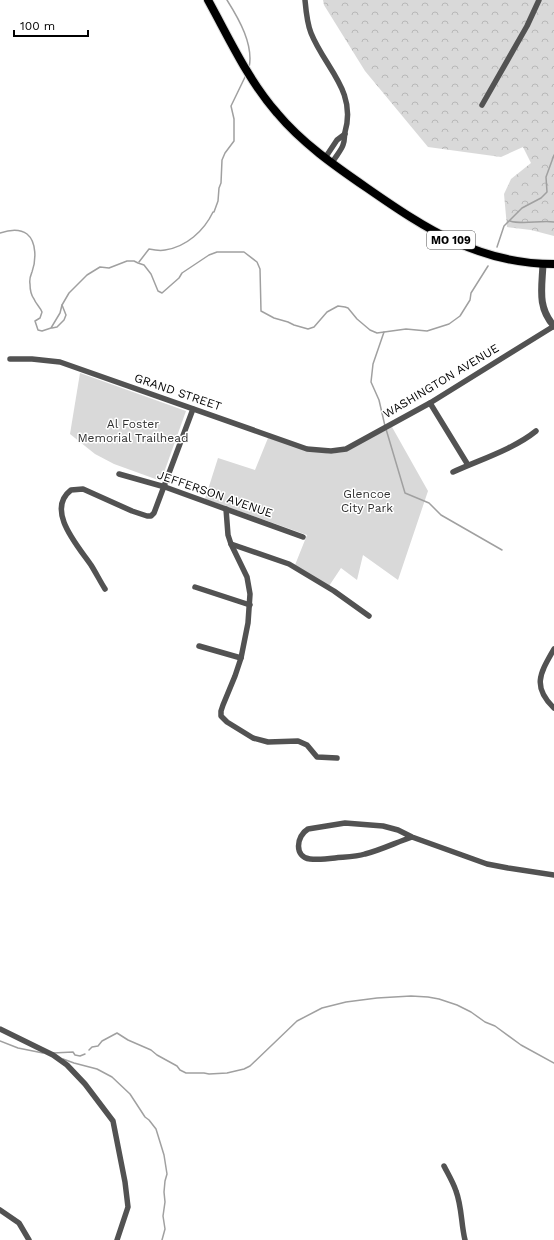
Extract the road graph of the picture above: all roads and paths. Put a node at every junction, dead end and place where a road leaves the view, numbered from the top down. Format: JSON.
{"nodes":[{"id":1,"x":208,"y":0,"type":"edge"},
{"id":2,"x":305,"y":0,"type":"edge"},
{"id":3,"x":539,"y":0,"type":"edge"},
{"id":4,"x":482,"y":104,"type":"dead end"},
{"id":5,"x":328,"y":161,"type":"junction"},
{"id":6,"x":542,"y":264,"type":"junction"},
{"id":7,"x":554,"y":264,"type":"edge"},
{"id":8,"x":554,"y":326,"type":"edge"},
{"id":9,"x":10,"y":359,"type":"dead end"},
{"id":10,"x":430,"y":402,"type":"junction"},
{"id":11,"x":193,"y":409,"type":"junction"},
{"id":12,"x":536,"y":432,"type":"dead end"},
{"id":13,"x":338,"y":451,"type":"joint"},
{"id":14,"x":468,"y":465,"type":"junction"},
{"id":15,"x":453,"y":472,"type":"dead end"},
{"id":16,"x":119,"y":474,"type":"dead end"},
{"id":17,"x":165,"y":487,"type":"junction"},
{"id":18,"x":226,"y":509,"type":"junction"},
{"id":19,"x":303,"y":537,"type":"dead end"},
{"id":20,"x":231,"y":544,"type":"junction"},
{"id":21,"x":195,"y":587,"type":"dead end"},
{"id":22,"x":105,"y":589,"type":"dead end"},
{"id":23,"x":250,"y":605,"type":"junction"},
{"id":24,"x":369,"y":616,"type":"dead end"},
{"id":25,"x":199,"y":646,"type":"dead end"},
{"id":26,"x":554,"y":649,"type":"edge"},
{"id":27,"x":241,"y":658,"type":"junction"},
{"id":28,"x":554,"y":708,"type":"edge"},
{"id":29,"x":336,"y":758,"type":"dead end"},
{"id":30,"x":394,"y":829,"type":"junction"},
{"id":31,"x":412,"y":836,"type":"junction"},
{"id":32,"x":396,"y":842,"type":"junction"},
{"id":33,"x":554,"y":874,"type":"edge"},
{"id":34,"x":0,"y":1029,"type":"edge"},
{"id":35,"x":444,"y":1166,"type":"dead end"},
{"id":36,"x":0,"y":1210,"type":"edge"},
{"id":37,"x":29,"y":1240,"type":"edge"},
{"id":38,"x":117,"y":1240,"type":"edge"},
{"id":39,"x":465,"y":1240,"type":"edge"}],
"edges":[{"from":1,"to":5,"type":"main road","number":"MO 109"},
{"from":2,"to":5,"type":"street"},
{"from":3,"to":4,"type":"street"},
{"from":5,"to":6,"type":"main road","number":"MO 109"},
{"from":6,"to":7,"type":"main road","number":"MO 109"},
{"from":6,"to":8,"type":"street"},
{"from":8,"to":10,"type":"street","name":"WASHINGTON AVENUE"},
{"from":9,"to":11,"type":"street","name":"GRAND STREET"},
{"from":10,"to":13,"type":"street","name":"WASHINGTON AVENUE"},
{"from":10,"to":14,"type":"street"},
{"from":11,"to":13,"type":"street","name":"GRAND STREET"},
{"from":11,"to":17,"type":"street"},
{"from":12,"to":14,"type":"street"},
{"from":14,"to":15,"type":"street"},
{"from":16,"to":17,"type":"street","name":"JEFFERSON AVENUE"},
{"from":17,"to":18,"type":"street","name":"JEFFERSON AVENUE"},
{"from":17,"to":22,"type":"street"},
{"from":18,"to":19,"type":"street","name":"JEFFERSON AVENUE"},
{"from":18,"to":20,"type":"street"},
{"from":20,"to":23,"type":"street"},
{"from":20,"to":24,"type":"street"},
{"from":21,"to":23,"type":"street"},
{"from":23,"to":27,"type":"street"},
{"from":25,"to":27,"type":"street"},
{"from":26,"to":28,"type":"street"},
{"from":27,"to":29,"type":"street"},
{"from":30,"to":31,"type":"street"},
{"from":30,"to":32,"type":"street"},
{"from":30,"to":32,"type":"street"},
{"from":31,"to":32,"type":"street"},
{"from":31,"to":33,"type":"street"},
{"from":34,"to":38,"type":"street"},
{"from":35,"to":39,"type":"street"},
{"from":36,"to":37,"type":"street"}]}
